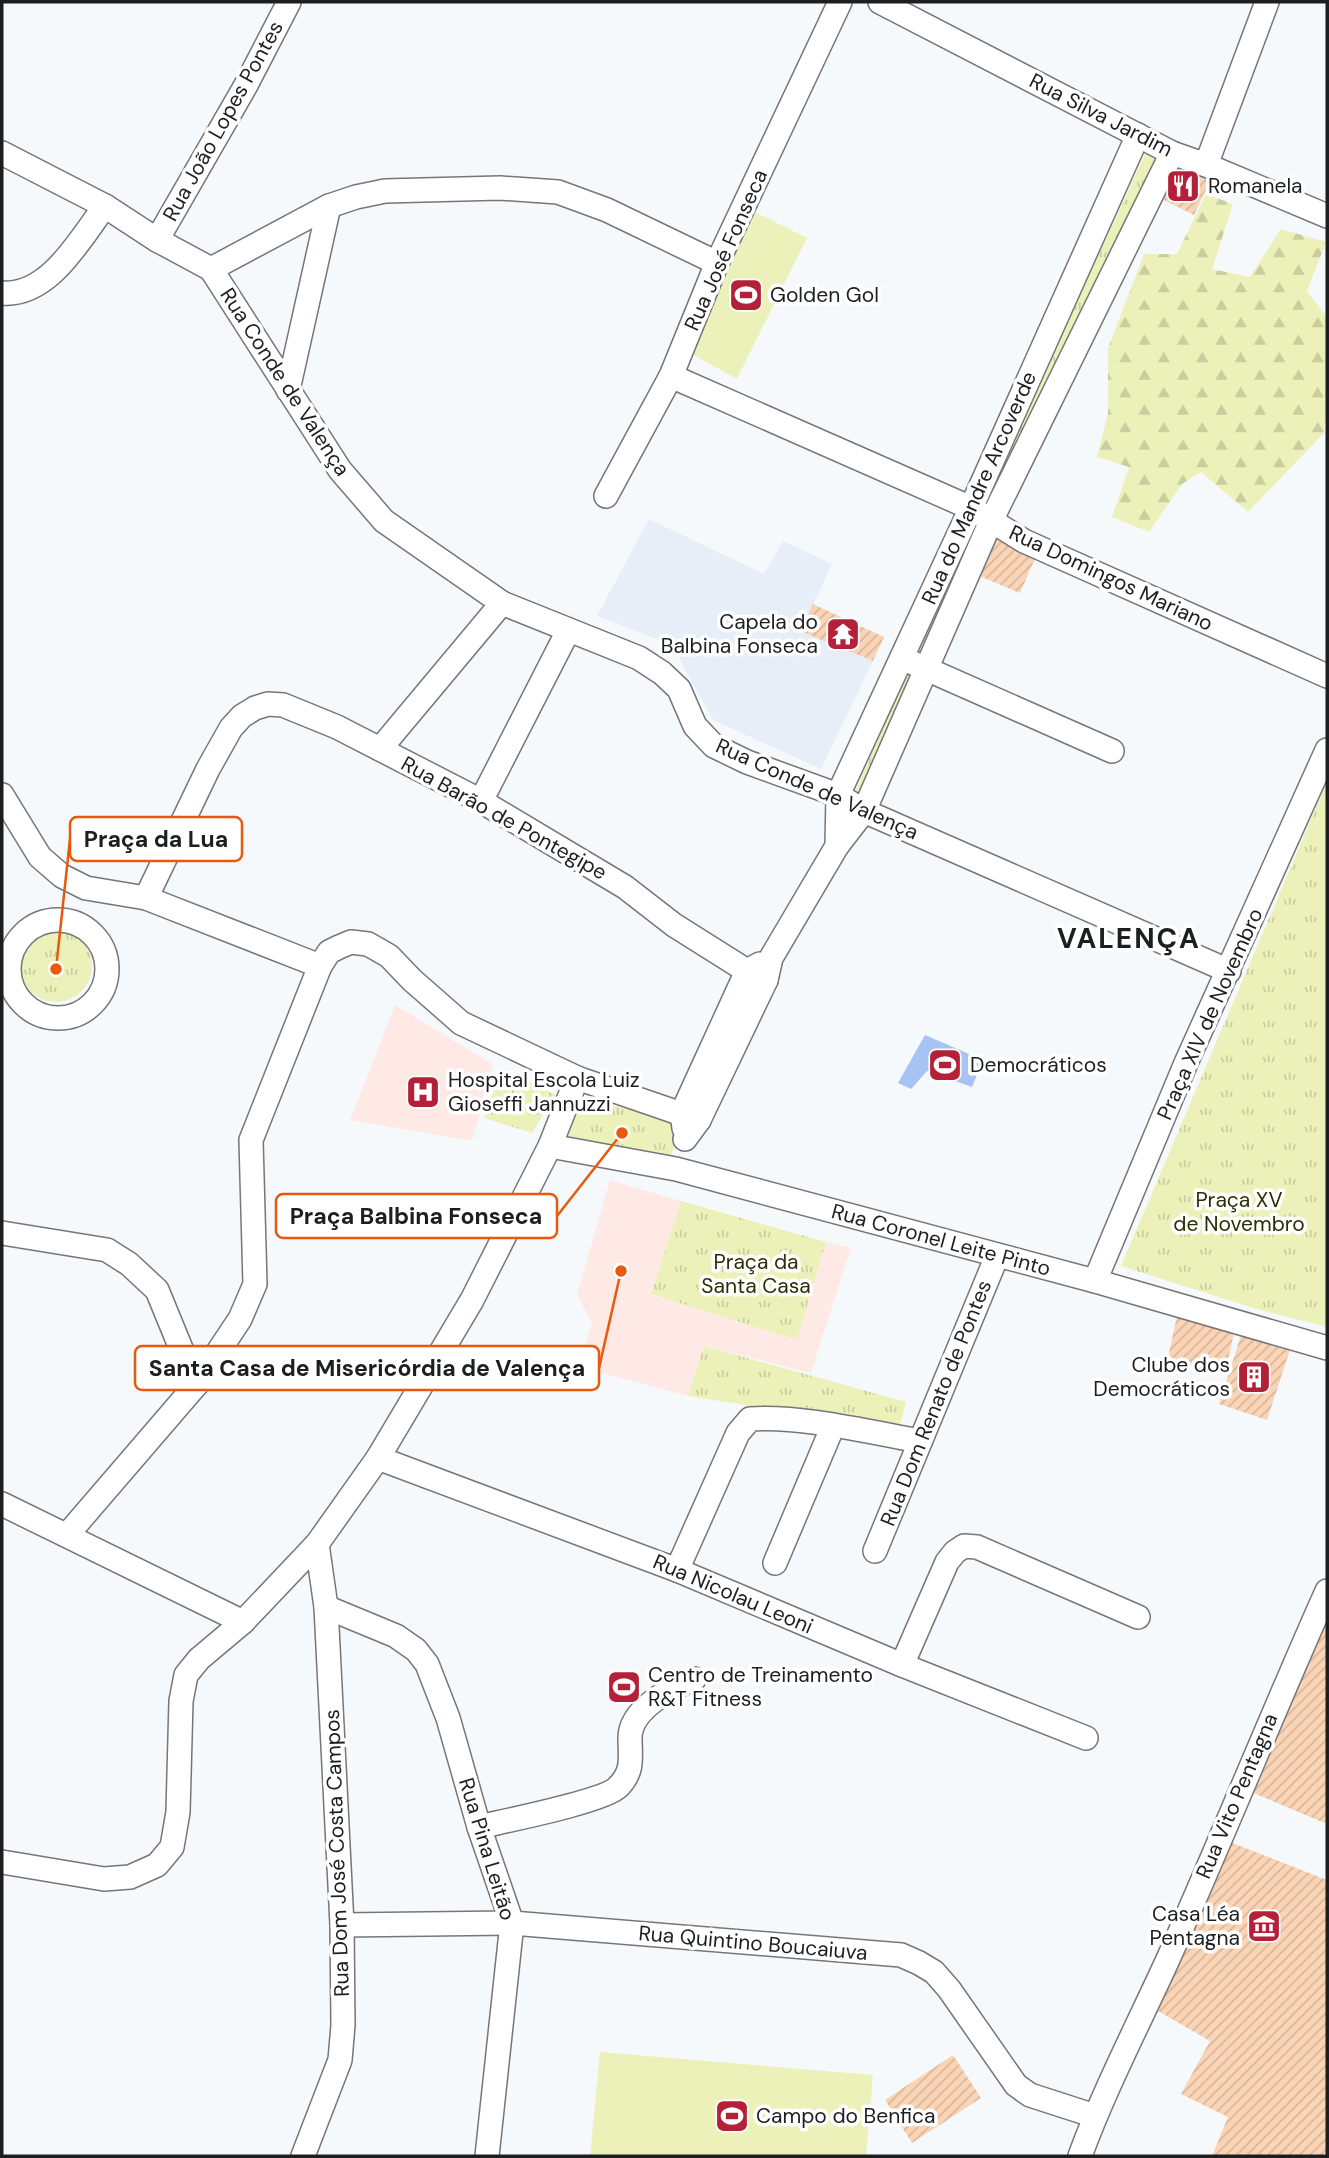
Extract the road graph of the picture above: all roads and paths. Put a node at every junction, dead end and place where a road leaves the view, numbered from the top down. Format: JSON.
{"nodes":[{"id":1,"x":289,"y":2,"type":"edge"},
{"id":2,"x":840,"y":2,"type":"edge"},
{"id":3,"x":883,"y":2,"type":"edge"},
{"id":4,"x":1268,"y":2,"type":"edge"},
{"id":5,"x":1138,"y":135,"type":"junction"},
{"id":6,"x":2,"y":153,"type":"edge"},
{"id":7,"x":1172,"y":153,"type":"junction"},
{"id":8,"x":1206,"y":164,"type":"junction"},
{"id":9,"x":105,"y":206,"type":"junction"},
{"id":10,"x":329,"y":206,"type":"junction"},
{"id":11,"x":1327,"y":216,"type":"edge"},
{"id":12,"x":156,"y":240,"type":"junction"},
{"id":13,"x":717,"y":263,"type":"junction"},
{"id":14,"x":211,"y":269,"type":"junction"},
{"id":15,"x":2,"y":293,"type":"edge"},
{"id":16,"x":671,"y":376,"type":"junction"},
{"id":17,"x":289,"y":390,"type":"junction"},
{"id":18,"x":606,"y":496,"type":"dead end"},
{"id":19,"x":971,"y":508,"type":"junction"},
{"id":20,"x":991,"y":521,"type":"junction"},
{"id":21,"x":502,"y":603,"type":"junction"},
{"id":22,"x":568,"y":631,"type":"junction"},
{"id":23,"x":901,"y":658,"type":"junction"},
{"id":24,"x":926,"y":669,"type":"junction"},
{"id":25,"x":1325,"y":670,"type":"edge"},
{"id":26,"x":380,"y":749,"type":"junction"},
{"id":27,"x":1327,"y":750,"type":"edge"},
{"id":28,"x":1112,"y":751,"type":"dead end"},
{"id":29,"x":2,"y":794,"type":"edge"},
{"id":30,"x":838,"y":795,"type":"junction"},
{"id":31,"x":481,"y":802,"type":"junction"},
{"id":32,"x":864,"y":811,"type":"junction"},
{"id":33,"x":837,"y":846,"type":"junction"},
{"id":34,"x":86,"y":888,"type":"junction"},
{"id":35,"x":146,"y":898,"type":"junction"},
{"id":36,"x":65,"y":920,"type":"junction"},
{"id":37,"x":320,"y":966,"type":"junction"},
{"id":38,"x":761,"y":970,"type":"junction"},
{"id":39,"x":1229,"y":971,"type":"junction"},
{"id":40,"x":577,"y":1078,"type":"junction"},
{"id":41,"x":691,"y":1116,"type":"junction"},
{"id":42,"x":550,"y":1146,"type":"junction"},
{"id":43,"x":676,"y":1169,"type":"junction"},
{"id":44,"x":2,"y":1233,"type":"edge"},
{"id":45,"x":997,"y":1255,"type":"junction"},
{"id":46,"x":1095,"y":1280,"type":"junction"},
{"id":47,"x":1327,"y":1348,"type":"edge"},
{"id":48,"x":196,"y":1385,"type":"junction"},
{"id":49,"x":833,"y":1426,"type":"junction"},
{"id":50,"x":920,"y":1441,"type":"junction"},
{"id":51,"x":378,"y":1458,"type":"junction"},
{"id":52,"x":2,"y":1504,"type":"edge"},
{"id":53,"x":67,"y":1535,"type":"junction"},
{"id":54,"x":317,"y":1544,"type":"junction"},
{"id":55,"x":875,"y":1551,"type":"dead end"},
{"id":56,"x":775,"y":1563,"type":"dead end"},
{"id":57,"x":677,"y":1570,"type":"junction"},
{"id":58,"x":1327,"y":1591,"type":"edge"},
{"id":59,"x":326,"y":1607,"type":"junction"},
{"id":60,"x":1138,"y":1617,"type":"dead end"},
{"id":61,"x":243,"y":1622,"type":"junction"},
{"id":62,"x":902,"y":1665,"type":"junction"},
{"id":63,"x":694,"y":1679,"type":"dead end"},
{"id":64,"x":1086,"y":1738,"type":"dead end"},
{"id":65,"x":479,"y":1827,"type":"junction"},
{"id":66,"x":2,"y":1862,"type":"edge"},
{"id":67,"x":512,"y":1923,"type":"junction"},
{"id":68,"x":342,"y":1925,"type":"junction"},
{"id":69,"x":1095,"y":2116,"type":"junction"},
{"id":70,"x":303,"y":2156,"type":"edge"},
{"id":71,"x":487,"y":2156,"type":"edge"},
{"id":72,"x":1080,"y":2156,"type":"edge"}],
"edges":[{"from":1,"to":12,"type":"street","name":"Rua João Lopes Pontes"},
{"from":2,"to":13,"type":"street","name":"Rua José Fonseca"},
{"from":3,"to":5,"type":"street","name":"Rua Silva Jardim"},
{"from":4,"to":8,"type":"street"},
{"from":5,"to":7,"type":"street","name":"Rua Silva Jardim"},
{"from":5,"to":19,"type":"street","name":"Rua do Mandre Arcoverde"},
{"from":6,"to":9,"type":"street"},
{"from":7,"to":8,"type":"street","name":"Rua Silva Jardim"},
{"from":7,"to":20,"type":"street","name":"Rua do Mandre Arcoverde"},
{"from":8,"to":11,"type":"street","name":"Rua Silva Jardim"},
{"from":9,"to":12,"type":"street"},
{"from":9,"to":15,"type":"street"},
{"from":10,"to":13,"type":"street"},
{"from":10,"to":14,"type":"street"},
{"from":10,"to":17,"type":"street"},
{"from":12,"to":14,"type":"street"},
{"from":13,"to":16,"type":"street","name":"Rua José Fonseca"},
{"from":14,"to":17,"type":"street","name":"Rua Conde de Valença"},
{"from":16,"to":18,"type":"street","name":"Rua José Fonseca"},
{"from":16,"to":19,"type":"street","name":"Rua Domingos Mariano"},
{"from":17,"to":21,"type":"street","name":"Rua Conde de Valença"},
{"from":19,"to":20,"type":"street","name":"Rua Domingos Mariano"},
{"from":19,"to":23,"type":"street","name":"Rua do Mandre Arcoverde"},
{"from":20,"to":24,"type":"street","name":"Rua do Mandre Arcoverde"},
{"from":20,"to":25,"type":"street","name":"Rua Domingos Mariano"},
{"from":21,"to":22,"type":"street","name":"Rua Conde de Valença"},
{"from":21,"to":26,"type":"street"},
{"from":22,"to":30,"type":"street","name":"Rua Conde de Valença"},
{"from":22,"to":31,"type":"street"},
{"from":23,"to":24,"type":"street"},
{"from":23,"to":30,"type":"street","name":"Rua do Mandre Arcoverde"},
{"from":24,"to":28,"type":"street"},
{"from":24,"to":32,"type":"street","name":"Rua do Mandre Arcoverde"},
{"from":26,"to":31,"type":"street","name":"Rua Barão de Pontegipe"},
{"from":26,"to":35,"type":"street","name":"Rua Barão de Pontegipe"},
{"from":27,"to":39,"type":"street","name":"Praça XIV de Novembro"},
{"from":29,"to":34,"type":"street"},
{"from":30,"to":32,"type":"street","name":"Rua Conde de Valença"},
{"from":30,"to":33,"type":"street","name":"Rua do Mandre Arcoverde"},
{"from":31,"to":38,"type":"street","name":"Rua Barão de Pontegipe"},
{"from":32,"to":33,"type":"street","name":"Rua do Mandre Arcoverde"},
{"from":32,"to":39,"type":"street","name":"Rua Conde de Valença"},
{"from":33,"to":38,"type":"street","name":"Rua do Mandre Arcoverde"},
{"from":34,"to":35,"type":"street"},
{"from":34,"to":36,"type":"street"},
{"from":35,"to":37,"type":"street"},
{"from":36,"to":36,"type":"street"},
{"from":37,"to":40,"type":"street"},
{"from":37,"to":48,"type":"street"},
{"from":38,"to":41,"type":"street","name":"Rua do Mandre Arcoverde"},
{"from":39,"to":46,"type":"street","name":"Praça XIV de Novembro"},
{"from":40,"to":41,"type":"street"},
{"from":40,"to":42,"type":"street"},
{"from":41,"to":43,"type":"street","name":"Rua do Mandre Arcoverde"},
{"from":42,"to":43,"type":"street","name":"Rua Coronel Leite Pinto"},
{"from":42,"to":51,"type":"street"},
{"from":43,"to":45,"type":"street","name":"Rua Coronel Leite Pinto"},
{"from":44,"to":48,"type":"street"},
{"from":45,"to":46,"type":"street","name":"Rua Coronel Leite Pinto"},
{"from":45,"to":50,"type":"street","name":"Rua Dom Renato de Pontes"},
{"from":46,"to":47,"type":"street","name":"Rua Coronel Leite Pinto"},
{"from":48,"to":53,"type":"street"},
{"from":49,"to":50,"type":"street"},
{"from":49,"to":56,"type":"street"},
{"from":49,"to":57,"type":"street"},
{"from":50,"to":55,"type":"street","name":"Rua Dom Renato de Pontes"},
{"from":51,"to":54,"type":"street"},
{"from":51,"to":57,"type":"street","name":"Rua Nicolau Leoni"},
{"from":52,"to":53,"type":"street"},
{"from":53,"to":61,"type":"street"},
{"from":54,"to":59,"type":"street","name":"Rua Dom José Costa Campos"},
{"from":54,"to":61,"type":"street"},
{"from":57,"to":62,"type":"street","name":"Rua Nicolau Leoni"},
{"from":58,"to":69,"type":"street","name":"Rua Vito Pentagna"},
{"from":59,"to":65,"type":"street","name":"Rua Pina Leitão"},
{"from":59,"to":68,"type":"street","name":"Rua Dom José Costa Campos"},
{"from":60,"to":62,"type":"street"},
{"from":61,"to":66,"type":"street"},
{"from":62,"to":64,"type":"street","name":"Rua Nicolau Leoni"},
{"from":63,"to":65,"type":"street"},
{"from":65,"to":67,"type":"street","name":"Rua Pina Leitão"},
{"from":67,"to":68,"type":"street","name":"Rua Quintino Boucaiuva"},
{"from":67,"to":69,"type":"street","name":"Rua Quintino Boucaiuva"},
{"from":67,"to":71,"type":"street","name":"Rua Pina Leitão"},
{"from":68,"to":70,"type":"street","name":"Rua Dom José Costa Campos"},
{"from":69,"to":72,"type":"street","name":"Rua Vito Pentagna"}]}
